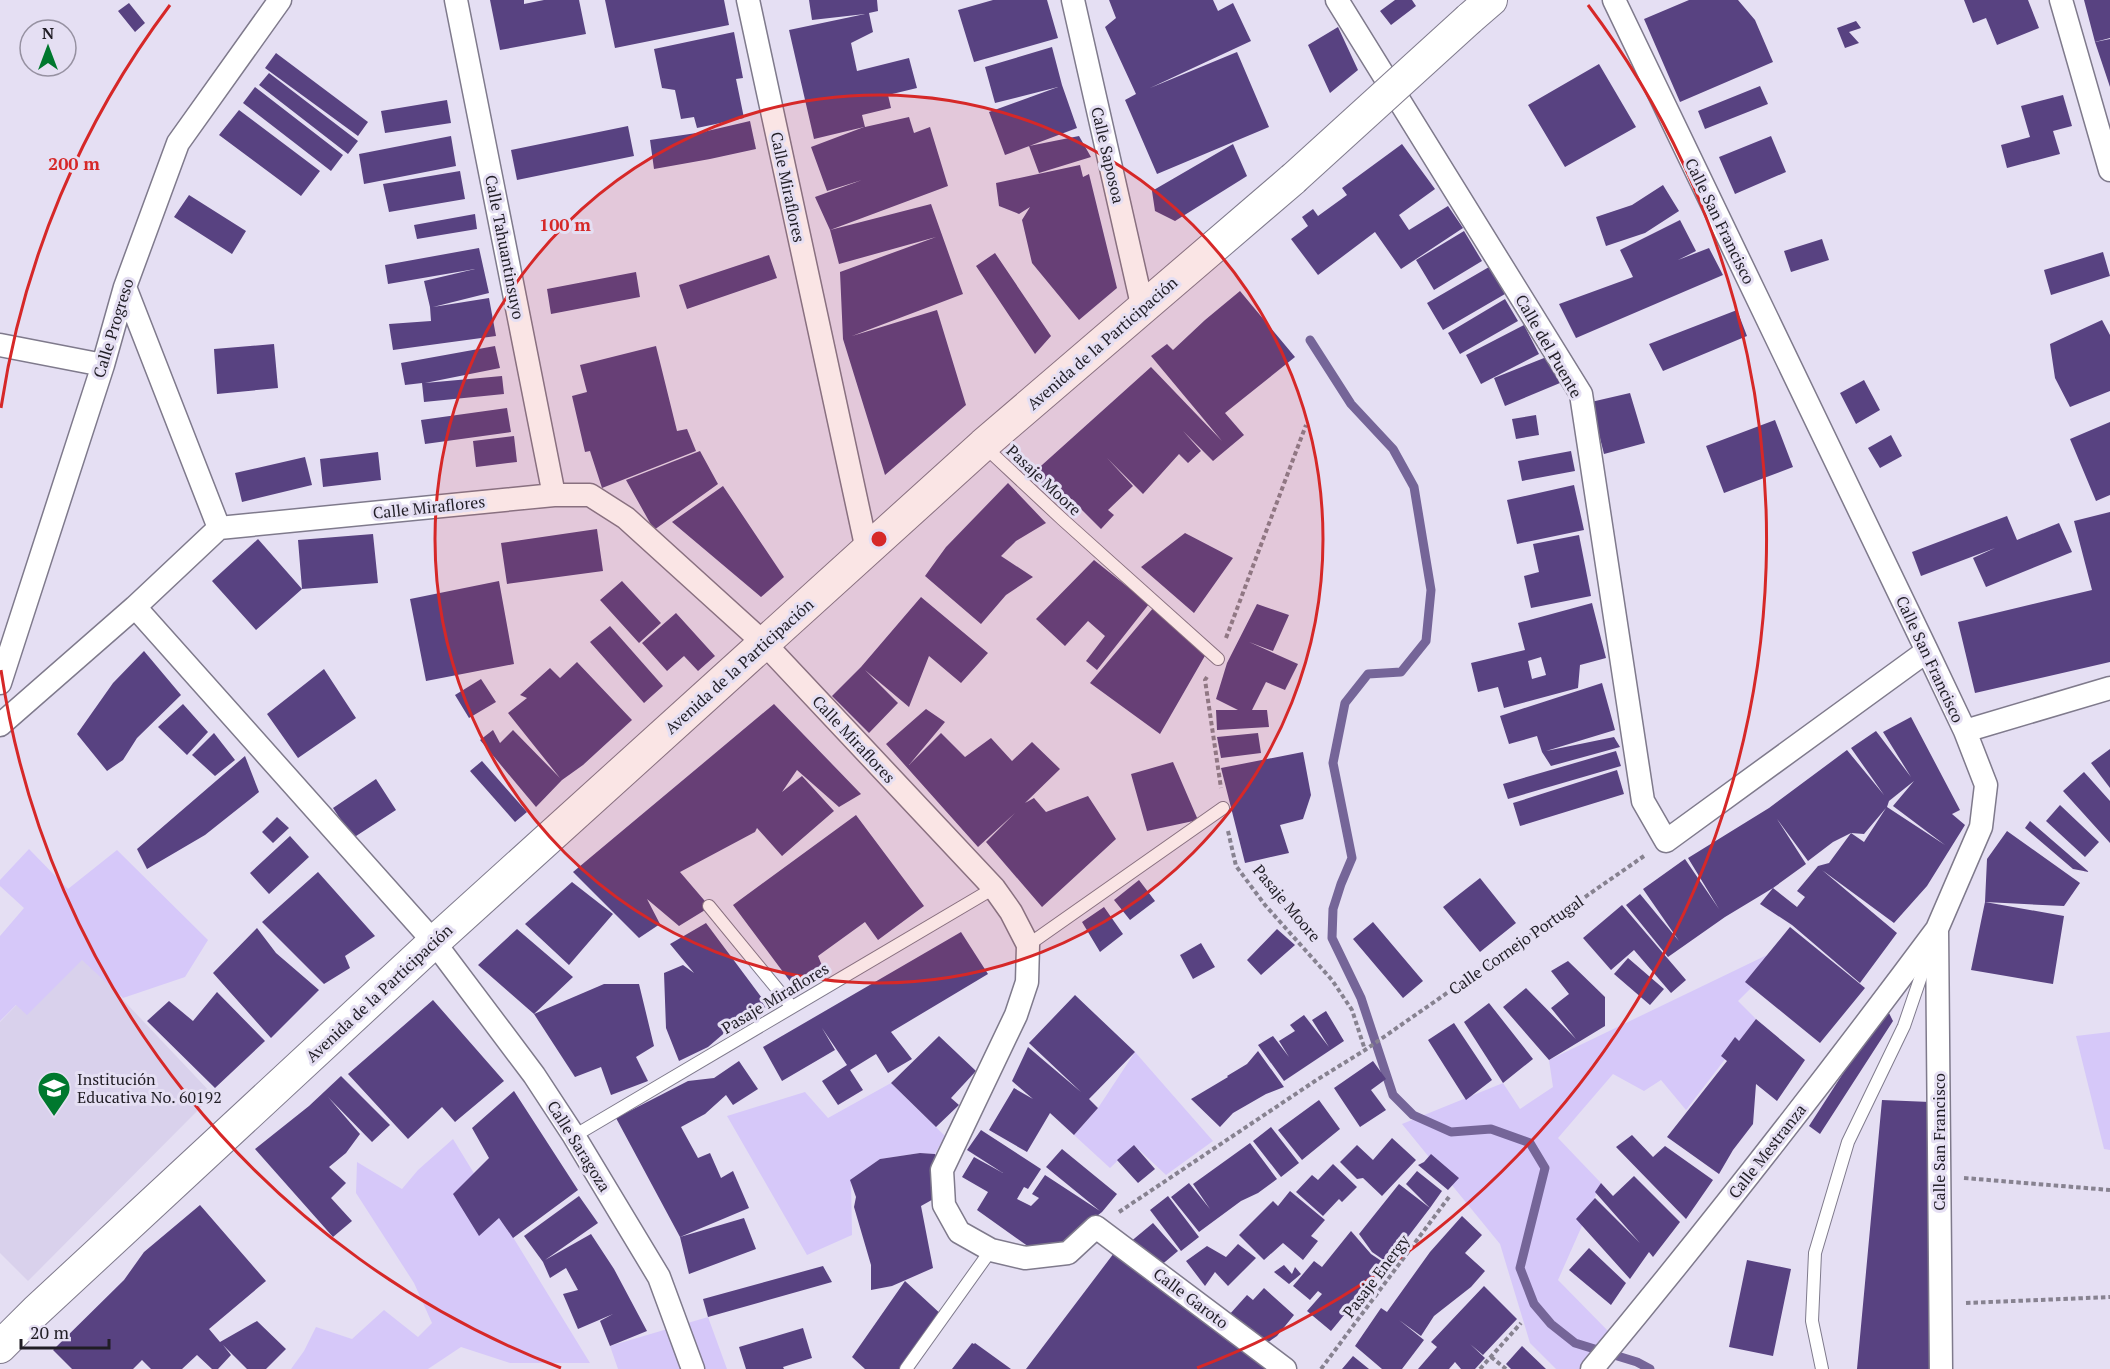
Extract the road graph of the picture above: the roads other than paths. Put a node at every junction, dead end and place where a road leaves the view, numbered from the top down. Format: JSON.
{"nodes":[{"id":1,"x":280,"y":0,"type":"edge"},
{"id":2,"x":456,"y":0,"type":"edge"},
{"id":3,"x":748,"y":0,"type":"edge"},
{"id":4,"x":1073,"y":0,"type":"edge"},
{"id":5,"x":1337,"y":0,"type":"edge"},
{"id":6,"x":1614,"y":0,"type":"edge"},
{"id":7,"x":2061,"y":0,"type":"edge"},
{"id":8,"x":1480,"y":9,"type":"edge"},
{"id":9,"x":2110,"y":170,"type":"edge"},
{"id":10,"x":125,"y":287,"type":"junction"},
{"id":11,"x":1143,"y":309,"type":"junction"},
{"id":12,"x":0,"y":345,"type":"edge"},
{"id":13,"x":102,"y":365,"type":"junction"},
{"id":14,"x":983,"y":445,"type":"junction"},
{"id":15,"x":554,"y":495,"type":"junction"},
{"id":16,"x":219,"y":528,"type":"junction"},
{"id":17,"x":867,"y":550,"type":"junction"},
{"id":18,"x":135,"y":607,"type":"junction"},
{"id":19,"x":765,"y":644,"type":"junction"},
{"id":20,"x":1926,"y":651,"type":"junction"},
{"id":21,"x":1218,"y":659,"type":"road end"},
{"id":22,"x":0,"y":683,"type":"edge"},
{"id":23,"x":2110,"y":688,"type":"edge"},
{"id":24,"x":0,"y":725,"type":"edge"},
{"id":25,"x":1965,"y":731,"type":"junction"},
{"id":26,"x":1223,"y":808,"type":"road end"},
{"id":27,"x":994,"y":888,"type":"junction"},
{"id":28,"x":709,"y":906,"type":"dead end"},
{"id":29,"x":1937,"y":929,"type":"junction"},
{"id":30,"x":434,"y":942,"type":"junction"},
{"id":31,"x":1028,"y":945,"type":"junction"},
{"id":32,"x":792,"y":1007,"type":"junction"},
{"id":33,"x":574,"y":1136,"type":"junction"},
{"id":34,"x":1096,"y":1227,"type":"joint"},
{"id":35,"x":991,"y":1250,"type":"junction"},
{"id":36,"x":0,"y":1347,"type":"edge"},
{"id":37,"x":693,"y":1369,"type":"edge"},
{"id":38,"x":906,"y":1369,"type":"edge"},
{"id":39,"x":1285,"y":1369,"type":"edge"},
{"id":40,"x":1592,"y":1369,"type":"edge"},
{"id":41,"x":1822,"y":1369,"type":"edge"},
{"id":42,"x":1941,"y":1369,"type":"edge"}],
"edges":[{"from":1,"to":10,"type":"street","name":"Calle Progreso"},
{"from":2,"to":15,"type":"street","name":"Calle Tahuantinsuyo"},
{"from":3,"to":17,"type":"street","name":"Calle Miraflores"},
{"from":4,"to":11,"type":"street","name":"Calle Saposoa"},
{"from":5,"to":20,"type":"street","name":"Calle del Puente"},
{"from":6,"to":20,"type":"street","name":"Calle San Francisco"},
{"from":7,"to":9,"type":"street"},
{"from":8,"to":11,"type":"main road","name":"Avenida de la Participación","bridge":true},
{"from":10,"to":13,"type":"street","name":"Calle Progreso"},
{"from":10,"to":16,"type":"street"},
{"from":11,"to":14,"type":"main road","name":"Avenida de la Participación"},
{"from":12,"to":13,"type":"street"},
{"from":13,"to":22,"type":"street","name":"Calle Progreso"},
{"from":14,"to":17,"type":"main road","name":"Avenida de la Participación"},
{"from":14,"to":21,"type":"lane","name":"Pasaje Moore"},
{"from":15,"to":16,"type":"street","name":"Calle Miraflores"},
{"from":15,"to":19,"type":"street","name":"Calle Miraflores"},
{"from":16,"to":18,"type":"street"},
{"from":17,"to":19,"type":"main road","name":"Avenida de la Participación"},
{"from":18,"to":24,"type":"street"},
{"from":18,"to":30,"type":"street","name":"Calle Saragoza"},
{"from":19,"to":27,"type":"street","name":"Calle Miraflores"},
{"from":19,"to":30,"type":"main road","name":"Avenida de la Participación"},
{"from":20,"to":25,"type":"street","name":"Calle San Francisco"},
{"from":23,"to":25,"type":"street"},
{"from":25,"to":29,"type":"street","name":"Calle San Francisco"},
{"from":26,"to":31,"type":"lane"},
{"from":27,"to":31,"type":"street","name":"Calle Miraflores"},
{"from":27,"to":32,"type":"lane","name":"Pasaje Miraflores"},
{"from":28,"to":32,"type":"lane"},
{"from":29,"to":40,"type":"street","name":"Calle Mestranza"},
{"from":29,"to":41,"type":"lane"},
{"from":29,"to":42,"type":"street","name":"Calle San Francisco"},
{"from":30,"to":33,"type":"street","name":"Calle Saragoza"},
{"from":30,"to":36,"type":"main road","name":"Avenida de la Participación"},
{"from":31,"to":35,"type":"street","name":"Calle Miraflores"},
{"from":32,"to":33,"type":"lane","name":"Pasaje Miraflores"},
{"from":33,"to":37,"type":"street","name":"Calle Saragoza"},
{"from":34,"to":35,"type":"street","name":"Calle Miraflores"},
{"from":34,"to":39,"type":"street","name":"Calle Garoto"},
{"from":35,"to":38,"type":"lane"}]}
